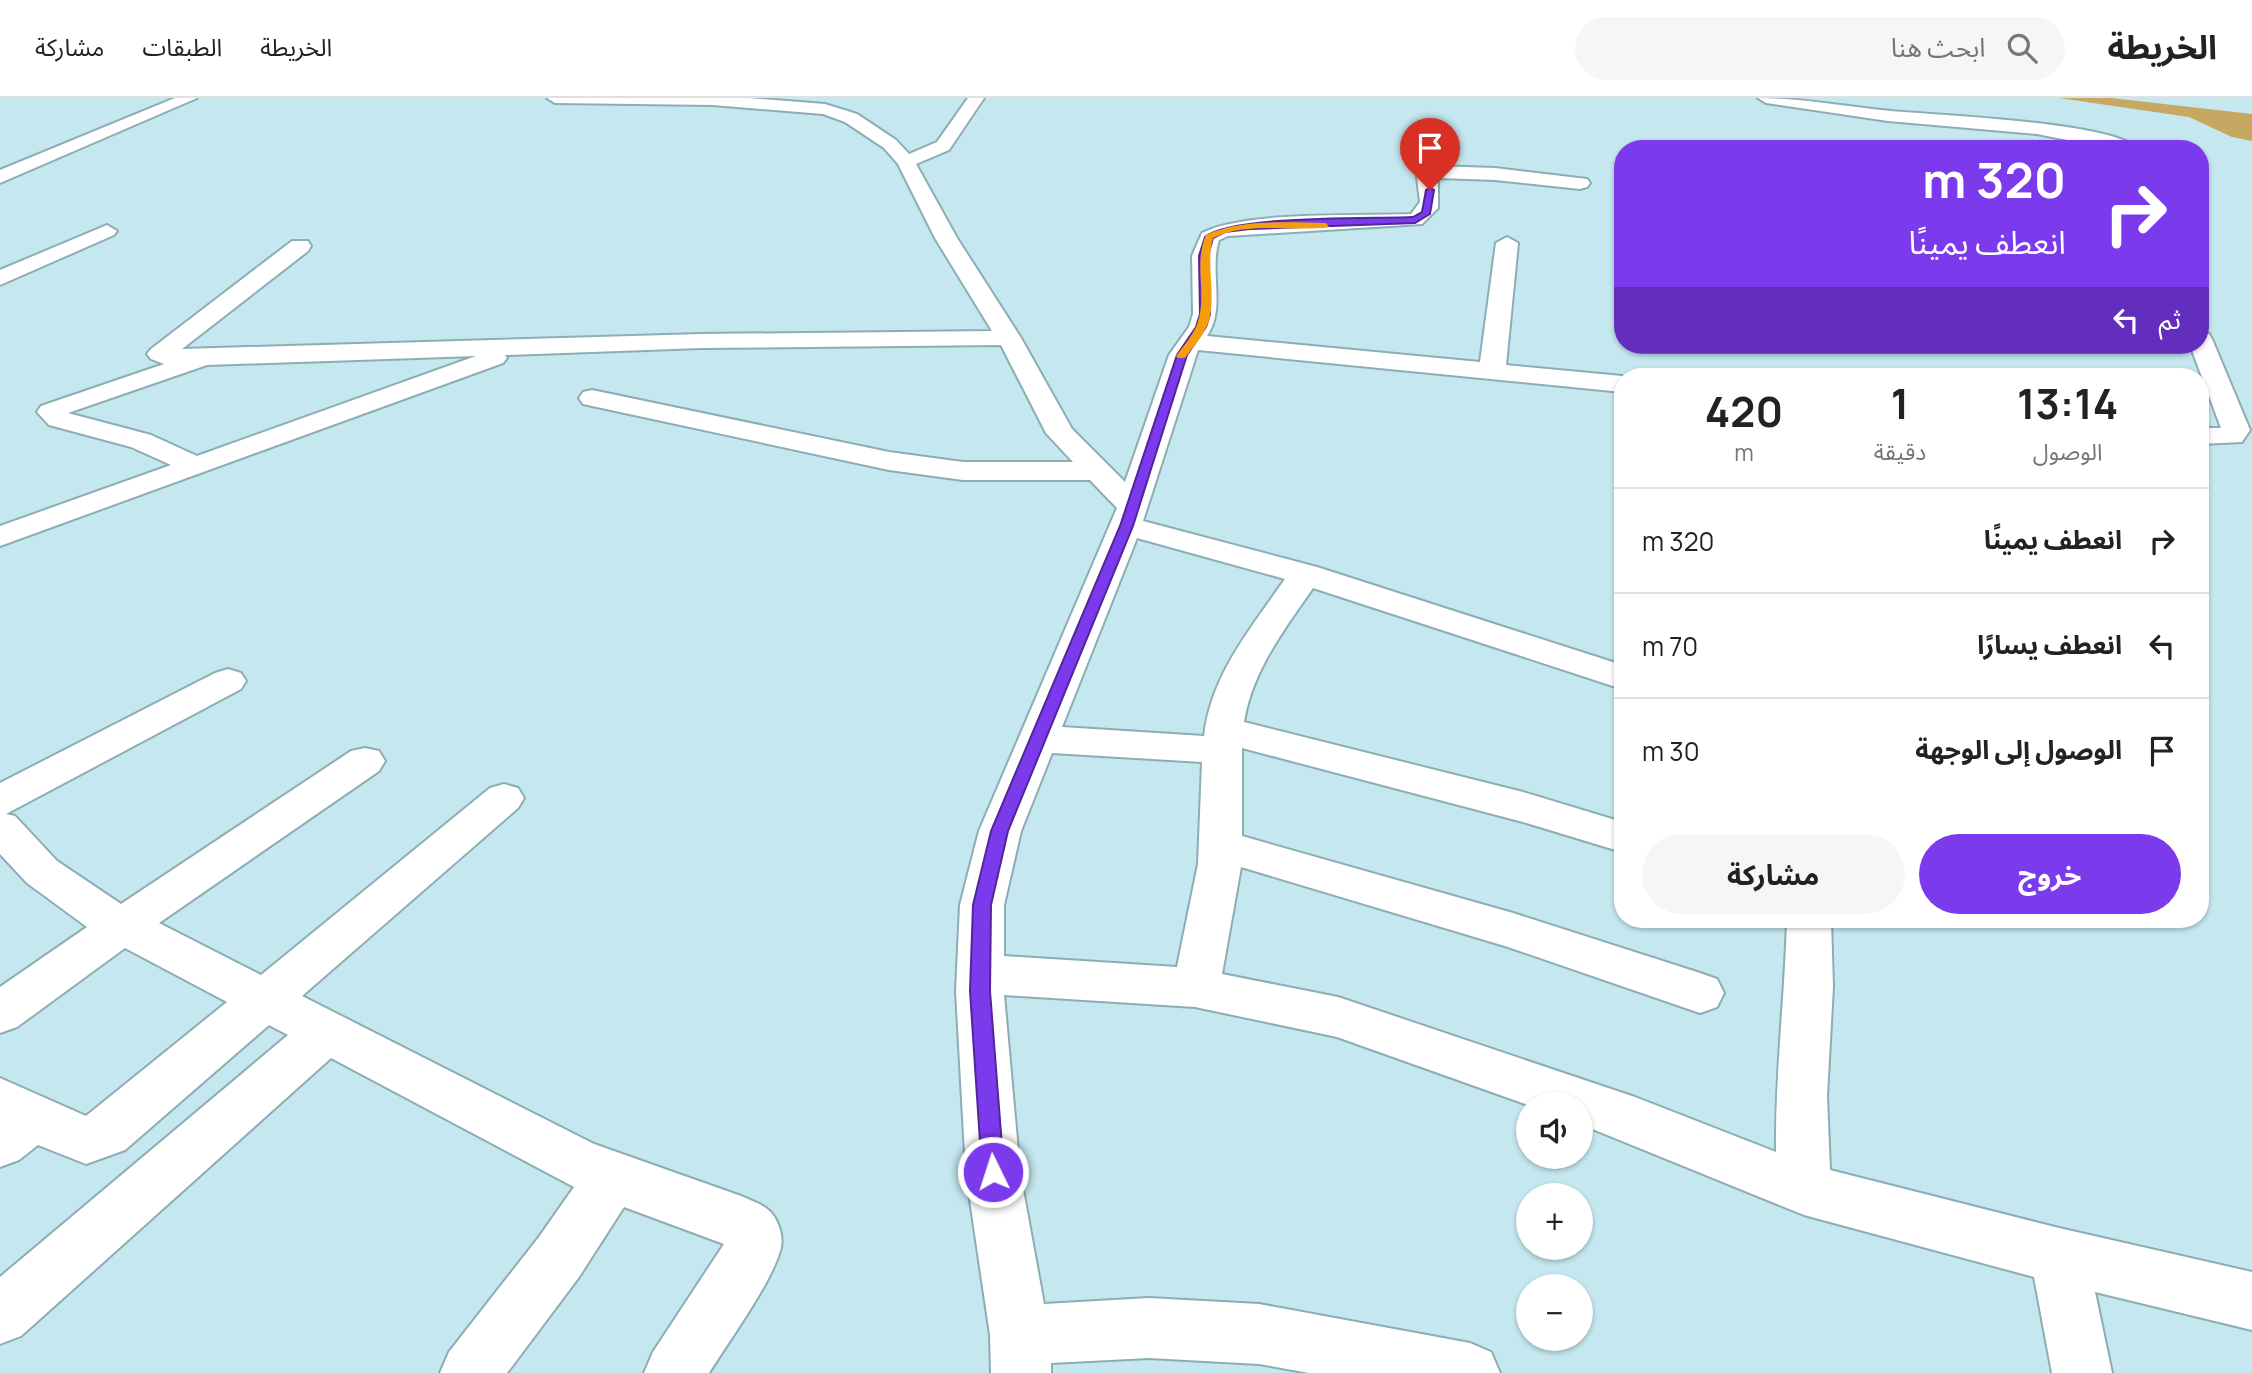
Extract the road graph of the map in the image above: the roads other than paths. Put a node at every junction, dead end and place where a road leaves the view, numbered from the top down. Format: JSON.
{"nodes":[{"id":1,"x":189,"y":98,"type":"edge"},
{"id":2,"x":555,"y":98,"type":"edge"},
{"id":3,"x":976,"y":98,"type":"edge"},
{"id":4,"x":1766,"y":98,"type":"edge"},
{"id":5,"x":2103,"y":140,"type":"edge"},
{"id":6,"x":906,"y":162,"type":"junction"},
{"id":7,"x":0,"y":177,"type":"edge"},
{"id":8,"x":1580,"y":184,"type":"dead end"},
{"id":9,"x":107,"y":231,"type":"dead end"},
{"id":10,"x":1507,"y":243,"type":"dead end"},
{"id":11,"x":300,"y":246,"type":"dead end"},
{"id":12,"x":0,"y":278,"type":"edge"},
{"id":13,"x":1009,"y":338,"type":"junction"},
{"id":14,"x":1192,"y":342,"type":"junction"},
{"id":15,"x":526,"y":346,"type":"junction"},
{"id":16,"x":2206,"y":354,"type":"edge"},
{"id":17,"x":212,"y":357,"type":"junction"},
{"id":18,"x":1492,"y":372,"type":"junction"},
{"id":19,"x":1614,"y":383,"type":"edge"},
{"id":20,"x":592,"y":398,"type":"dead end"},
{"id":21,"x":2209,"y":436,"type":"edge"},
{"id":22,"x":198,"y":467,"type":"junction"},
{"id":23,"x":1096,"y":471,"type":"junction"},
{"id":24,"x":1130,"y":517,"type":"junction"},
{"id":25,"x":0,"y":537,"type":"edge"},
{"id":26,"x":1305,"y":574,"type":"junction"},
{"id":27,"x":1614,"y":675,"type":"edge"},
{"id":28,"x":228,"y":681,"type":"dead end"},
{"id":29,"x":1039,"y":739,"type":"junction"},
{"id":30,"x":1224,"y":740,"type":"junction"},
{"id":31,"x":365,"y":761,"type":"dead end"},
{"id":32,"x":503,"y":798,"type":"dead end"},
{"id":33,"x":0,"y":801,"type":"edge"},
{"id":34,"x":0,"y":827,"type":"edge"},
{"id":35,"x":1614,"y":834,"type":"edge"},
{"id":36,"x":1221,"y":846,"type":"junction"},
{"id":37,"x":122,"y":925,"type":"junction"},
{"id":38,"x":1809,"y":928,"type":"edge"},
{"id":39,"x":981,"y":974,"type":"junction"},
{"id":40,"x":1195,"y":988,"type":"junction"},
{"id":41,"x":1700,"y":993,"type":"dead end"},
{"id":42,"x":265,"y":998,"type":"junction"},
{"id":43,"x":0,"y":1013,"type":"edge"},
{"id":44,"x":326,"y":1032,"type":"junction"},
{"id":45,"x":11,"y":1121,"type":"edge"},
{"id":46,"x":612,"y":1178,"type":"junction"},
{"id":47,"x":1804,"y":1189,"type":"junction"},
{"id":48,"x":2059,"y":1256,"type":"junction"},
{"id":49,"x":2252,"y":1301,"type":"edge"},
{"id":50,"x":0,"y":1315,"type":"edge"},
{"id":51,"x":1021,"y":1354,"type":"edge"},
{"id":52,"x":470,"y":1373,"type":"edge"},
{"id":53,"x":674,"y":1373,"type":"edge"},
{"id":54,"x":1470,"y":1373,"type":"edge"},
{"id":55,"x":2082,"y":1373,"type":"edge"}],
"edges":[{"from":1,"to":7,"type":"street"},
{"from":2,"to":6,"type":"street"},
{"from":3,"to":6,"type":"street"},
{"from":4,"to":5,"type":"street"},
{"from":6,"to":13,"type":"street"},
{"from":8,"to":14,"type":"street"},
{"from":9,"to":12,"type":"street"},
{"from":10,"to":18,"type":"street"},
{"from":11,"to":17,"type":"street"},
{"from":13,"to":15,"type":"street"},
{"from":13,"to":23,"type":"street"},
{"from":14,"to":18,"type":"street"},
{"from":14,"to":24,"type":"street"},
{"from":15,"to":17,"type":"street"},
{"from":15,"to":22,"type":"street"},
{"from":16,"to":21,"type":"street"},
{"from":17,"to":22,"type":"street"},
{"from":18,"to":19,"type":"street"},
{"from":20,"to":23,"type":"street"},
{"from":22,"to":25,"type":"street"},
{"from":23,"to":24,"type":"street"},
{"from":24,"to":26,"type":"street"},
{"from":24,"to":29,"type":"street"},
{"from":26,"to":27,"type":"street"},
{"from":26,"to":30,"type":"street"},
{"from":28,"to":33,"type":"street"},
{"from":29,"to":30,"type":"street"},
{"from":29,"to":39,"type":"street"},
{"from":30,"to":35,"type":"street"},
{"from":30,"to":36,"type":"street"},
{"from":31,"to":37,"type":"street"},
{"from":32,"to":42,"type":"street"},
{"from":34,"to":37,"type":"street"},
{"from":36,"to":40,"type":"street"},
{"from":36,"to":41,"type":"street"},
{"from":37,"to":42,"type":"street"},
{"from":37,"to":43,"type":"street"},
{"from":38,"to":47,"type":"street"},
{"from":39,"to":40,"type":"street"},
{"from":39,"to":51,"type":"street"},
{"from":40,"to":47,"type":"street"},
{"from":42,"to":44,"type":"street"},
{"from":42,"to":45,"type":"street"},
{"from":44,"to":46,"type":"street"},
{"from":44,"to":50,"type":"street"},
{"from":46,"to":52,"type":"street"},
{"from":46,"to":53,"type":"street"},
{"from":47,"to":48,"type":"street"},
{"from":48,"to":49,"type":"street"},
{"from":48,"to":55,"type":"street"},
{"from":51,"to":54,"type":"street"}]}
